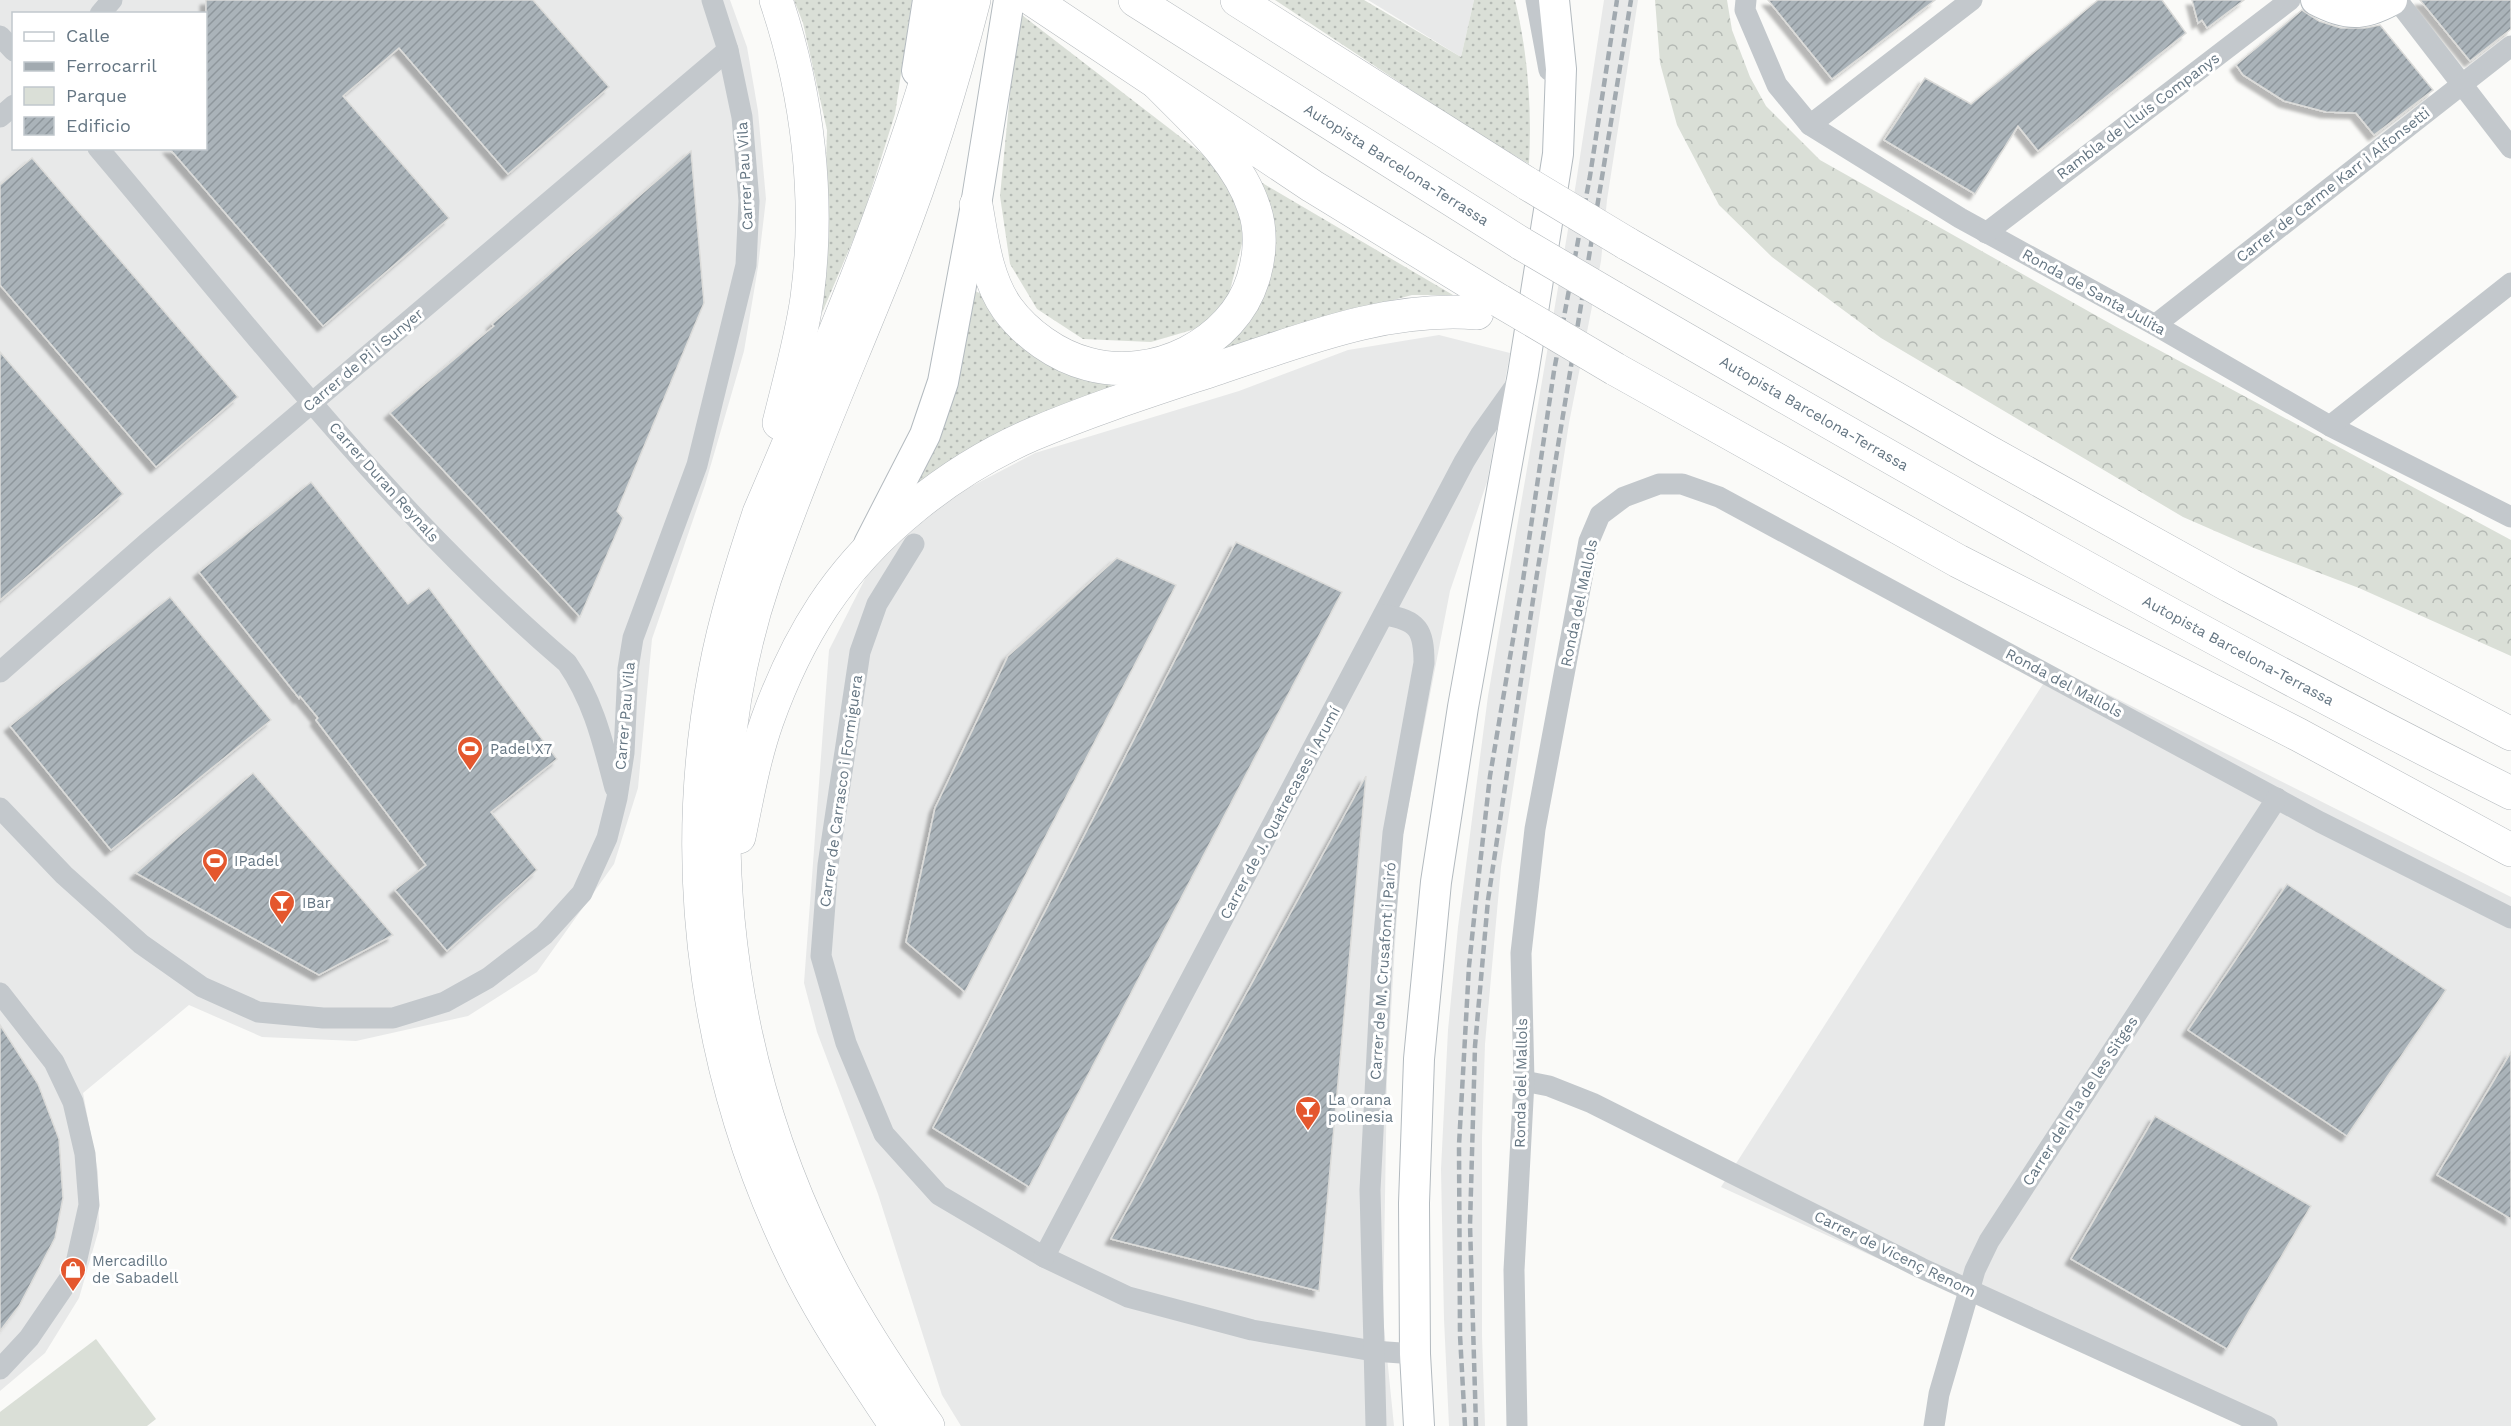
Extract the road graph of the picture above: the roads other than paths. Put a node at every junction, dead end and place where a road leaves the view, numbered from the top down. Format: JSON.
{"nodes":[{"id":1,"x":112,"y":0,"type":"edge"},
{"id":2,"x":712,"y":0,"type":"edge"},
{"id":3,"x":776,"y":0,"type":"edge"},
{"id":4,"x":928,"y":0,"type":"edge"},
{"id":5,"x":949,"y":0,"type":"edge"},
{"id":6,"x":974,"y":0,"type":"edge"},
{"id":7,"x":1009,"y":0,"type":"edge"},
{"id":8,"x":1135,"y":0,"type":"edge"},
{"id":9,"x":1237,"y":0,"type":"edge"},
{"id":10,"x":1536,"y":0,"type":"edge"},
{"id":11,"x":1554,"y":0,"type":"edge"},
{"id":12,"x":1746,"y":0,"type":"edge"},
{"id":13,"x":1972,"y":0,"type":"edge"},
{"id":14,"x":2290,"y":0,"type":"edge"},
{"id":15,"x":2316,"y":0,"type":"edge"},
{"id":16,"x":2394,"y":0,"type":"edge"},
{"id":17,"x":2355,"y":6,"type":"edge"},
{"id":18,"x":1044,"y":8,"type":"edge"},
{"id":19,"x":102,"y":12,"type":"edge"},
{"id":20,"x":0,"y":36,"type":"edge"},
{"id":21,"x":2511,"y":46,"type":"edge"},
{"id":22,"x":12,"y":49,"type":"edge"},
{"id":23,"x":728,"y":50,"type":"junction"},
{"id":24,"x":1158,"y":84,"type":"junction"},
{"id":25,"x":2462,"y":84,"type":"junction"},
{"id":26,"x":12,"y":107,"type":"edge"},
{"id":27,"x":0,"y":117,"type":"edge"},
{"id":28,"x":1561,"y":125,"type":"junction"},
{"id":29,"x":1810,"y":125,"type":"junction"},
{"id":30,"x":908,"y":140,"type":"junction"},
{"id":31,"x":2511,"y":148,"type":"edge"},
{"id":32,"x":100,"y":150,"type":"edge"},
{"id":33,"x":976,"y":205,"type":"junction"},
{"id":34,"x":1986,"y":233,"type":"junction"},
{"id":35,"x":2511,"y":283,"type":"edge"},
{"id":36,"x":1488,"y":307,"type":"junction"},
{"id":37,"x":2156,"y":325,"type":"junction"},
{"id":38,"x":1523,"y":374,"type":"junction"},
{"id":39,"x":312,"y":402,"type":"junction"},
{"id":40,"x":2330,"y":426,"type":"junction"},
{"id":41,"x":759,"y":513,"type":"junction"},
{"id":42,"x":2509,"y":513,"type":"edge"},
{"id":43,"x":914,"y":544,"type":"dead end"},
{"id":44,"x":864,"y":554,"type":"junction"},
{"id":45,"x":1385,"y":615,"type":"junction"},
{"id":46,"x":0,"y":672,"type":"edge"},
{"id":47,"x":2511,"y":734,"type":"edge"},
{"id":48,"x":2511,"y":793,"type":"edge"},
{"id":49,"x":617,"y":798,"type":"junction"},
{"id":50,"x":2277,"y":798,"type":"junction"},
{"id":51,"x":0,"y":808,"type":"edge"},
{"id":52,"x":2511,"y":850,"type":"edge"},
{"id":53,"x":726,"y":894,"type":"junction"},
{"id":54,"x":2511,"y":918,"type":"edge"},
{"id":55,"x":0,"y":993,"type":"edge"},
{"id":56,"x":1524,"y":1080,"type":"junction"},
{"id":57,"x":1044,"y":1257,"type":"junction"},
{"id":58,"x":1971,"y":1291,"type":"junction"},
{"id":59,"x":1373,"y":1350,"type":"junction"},
{"id":60,"x":1415,"y":1354,"type":"junction"},
{"id":61,"x":0,"y":1370,"type":"edge"},
{"id":62,"x":896,"y":1426,"type":"edge"},
{"id":63,"x":928,"y":1426,"type":"edge"},
{"id":64,"x":1376,"y":1426,"type":"edge"},
{"id":65,"x":1419,"y":1426,"type":"edge"},
{"id":66,"x":1517,"y":1426,"type":"edge"},
{"id":67,"x":1934,"y":1426,"type":"edge"},
{"id":68,"x":2267,"y":1426,"type":"edge"}],
"edges":[{"from":1,"to":19,"type":"street"},
{"from":2,"to":23,"type":"street","name":"Carrer Pau Vila"},
{"from":3,"to":41,"type":"highway"},
{"from":4,"to":30,"type":"main road"},
{"from":5,"to":30,"type":"highway"},
{"from":6,"to":53,"type":"highway"},
{"from":7,"to":33,"type":"main road"},
{"from":8,"to":48,"type":"highway","name":"Autopista Barcelona-Terrassa","bridge":true},
{"from":9,"to":47,"type":"highway","bridge":true},
{"from":10,"to":28,"type":"street"},
{"from":11,"to":28,"type":"main road"},
{"from":12,"to":29,"type":"street","name":"Ronda de Santa Julita"},
{"from":13,"to":29,"type":"street"},
{"from":14,"to":34,"type":"street","name":"Rambla de Lluís Companys"},
{"from":15,"to":17,"type":"main road"},
{"from":16,"to":17,"type":"main road"},
{"from":16,"to":25,"type":"street"},
{"from":18,"to":24,"type":"highway"},
{"from":20,"to":22,"type":"street"},
{"from":21,"to":25,"type":"street","name":"Carrer de Carme Karr i Alfonsetti"},
{"from":23,"to":39,"type":"street","name":"Carrer de Pi i Sunyer"},
{"from":23,"to":49,"type":"street","name":"Carrer Pau Vila"},
{"from":24,"to":33,"type":"highway"},
{"from":24,"to":36,"type":"highway"},
{"from":25,"to":31,"type":"street"},
{"from":25,"to":37,"type":"street","name":"Carrer de Carme Karr i Alfonsetti"},
{"from":26,"to":27,"type":"street"},
{"from":28,"to":38,"type":"main road"},
{"from":29,"to":34,"type":"street","name":"Ronda de Santa Julita"},
{"from":30,"to":41,"type":"highway"},
{"from":32,"to":39,"type":"street","name":"Carrer Duran Reynals"},
{"from":33,"to":44,"type":"main road"},
{"from":34,"to":37,"type":"street","name":"Ronda de Santa Julita"},
{"from":35,"to":40,"type":"street"},
{"from":36,"to":44,"type":"highway"},
{"from":36,"to":52,"type":"highway","bridge":true},
{"from":37,"to":40,"type":"street","name":"Ronda de Santa Julita"},
{"from":38,"to":45,"type":"street","name":"Carrer de J. Quatrecases i Arumí"},
{"from":38,"to":60,"type":"main road"},
{"from":39,"to":46,"type":"street","name":"Carrer de Pi i Sunyer"},
{"from":39,"to":49,"type":"street","name":"Carrer Duran Reynals"},
{"from":40,"to":42,"type":"street","name":"Ronda de Santa Julita"},
{"from":41,"to":62,"type":"highway"},
{"from":43,"to":57,"type":"street","name":"Carrer de Carrasco i Formiguera"},
{"from":44,"to":53,"type":"highway"},
{"from":45,"to":57,"type":"street","name":"Carrer de J. Quatrecases i Arumí"},
{"from":45,"to":59,"type":"street","name":"Carrer de M. Crusafont i Pairó"},
{"from":49,"to":51,"type":"street","name":"Carrer Pau Vila"},
{"from":50,"to":54,"type":"street","name":"Ronda del Mallols"},
{"from":50,"to":56,"type":"street","name":"Ronda del Mallols"},
{"from":50,"to":58,"type":"street","name":"Carrer del Pla de les Sitges"},
{"from":53,"to":63,"type":"highway"},
{"from":55,"to":61,"type":"street"},
{"from":56,"to":58,"type":"street","name":"Carrer de Vicenç Renom"},
{"from":56,"to":66,"type":"street","name":"Ronda del Mallols"},
{"from":57,"to":59,"type":"street","name":"Carrer de Carrasco i Formiguera"},
{"from":58,"to":67,"type":"street","name":"Carrer del Pla de les Sitges"},
{"from":58,"to":68,"type":"street","name":"Carrer de Vicenç Renom"},
{"from":59,"to":60,"type":"street","name":"Carrer de Carrasco i Formiguera"},
{"from":59,"to":64,"type":"street","name":"Carrer de M. Crusafont i Pairó"},
{"from":60,"to":65,"type":"main road"}]}
